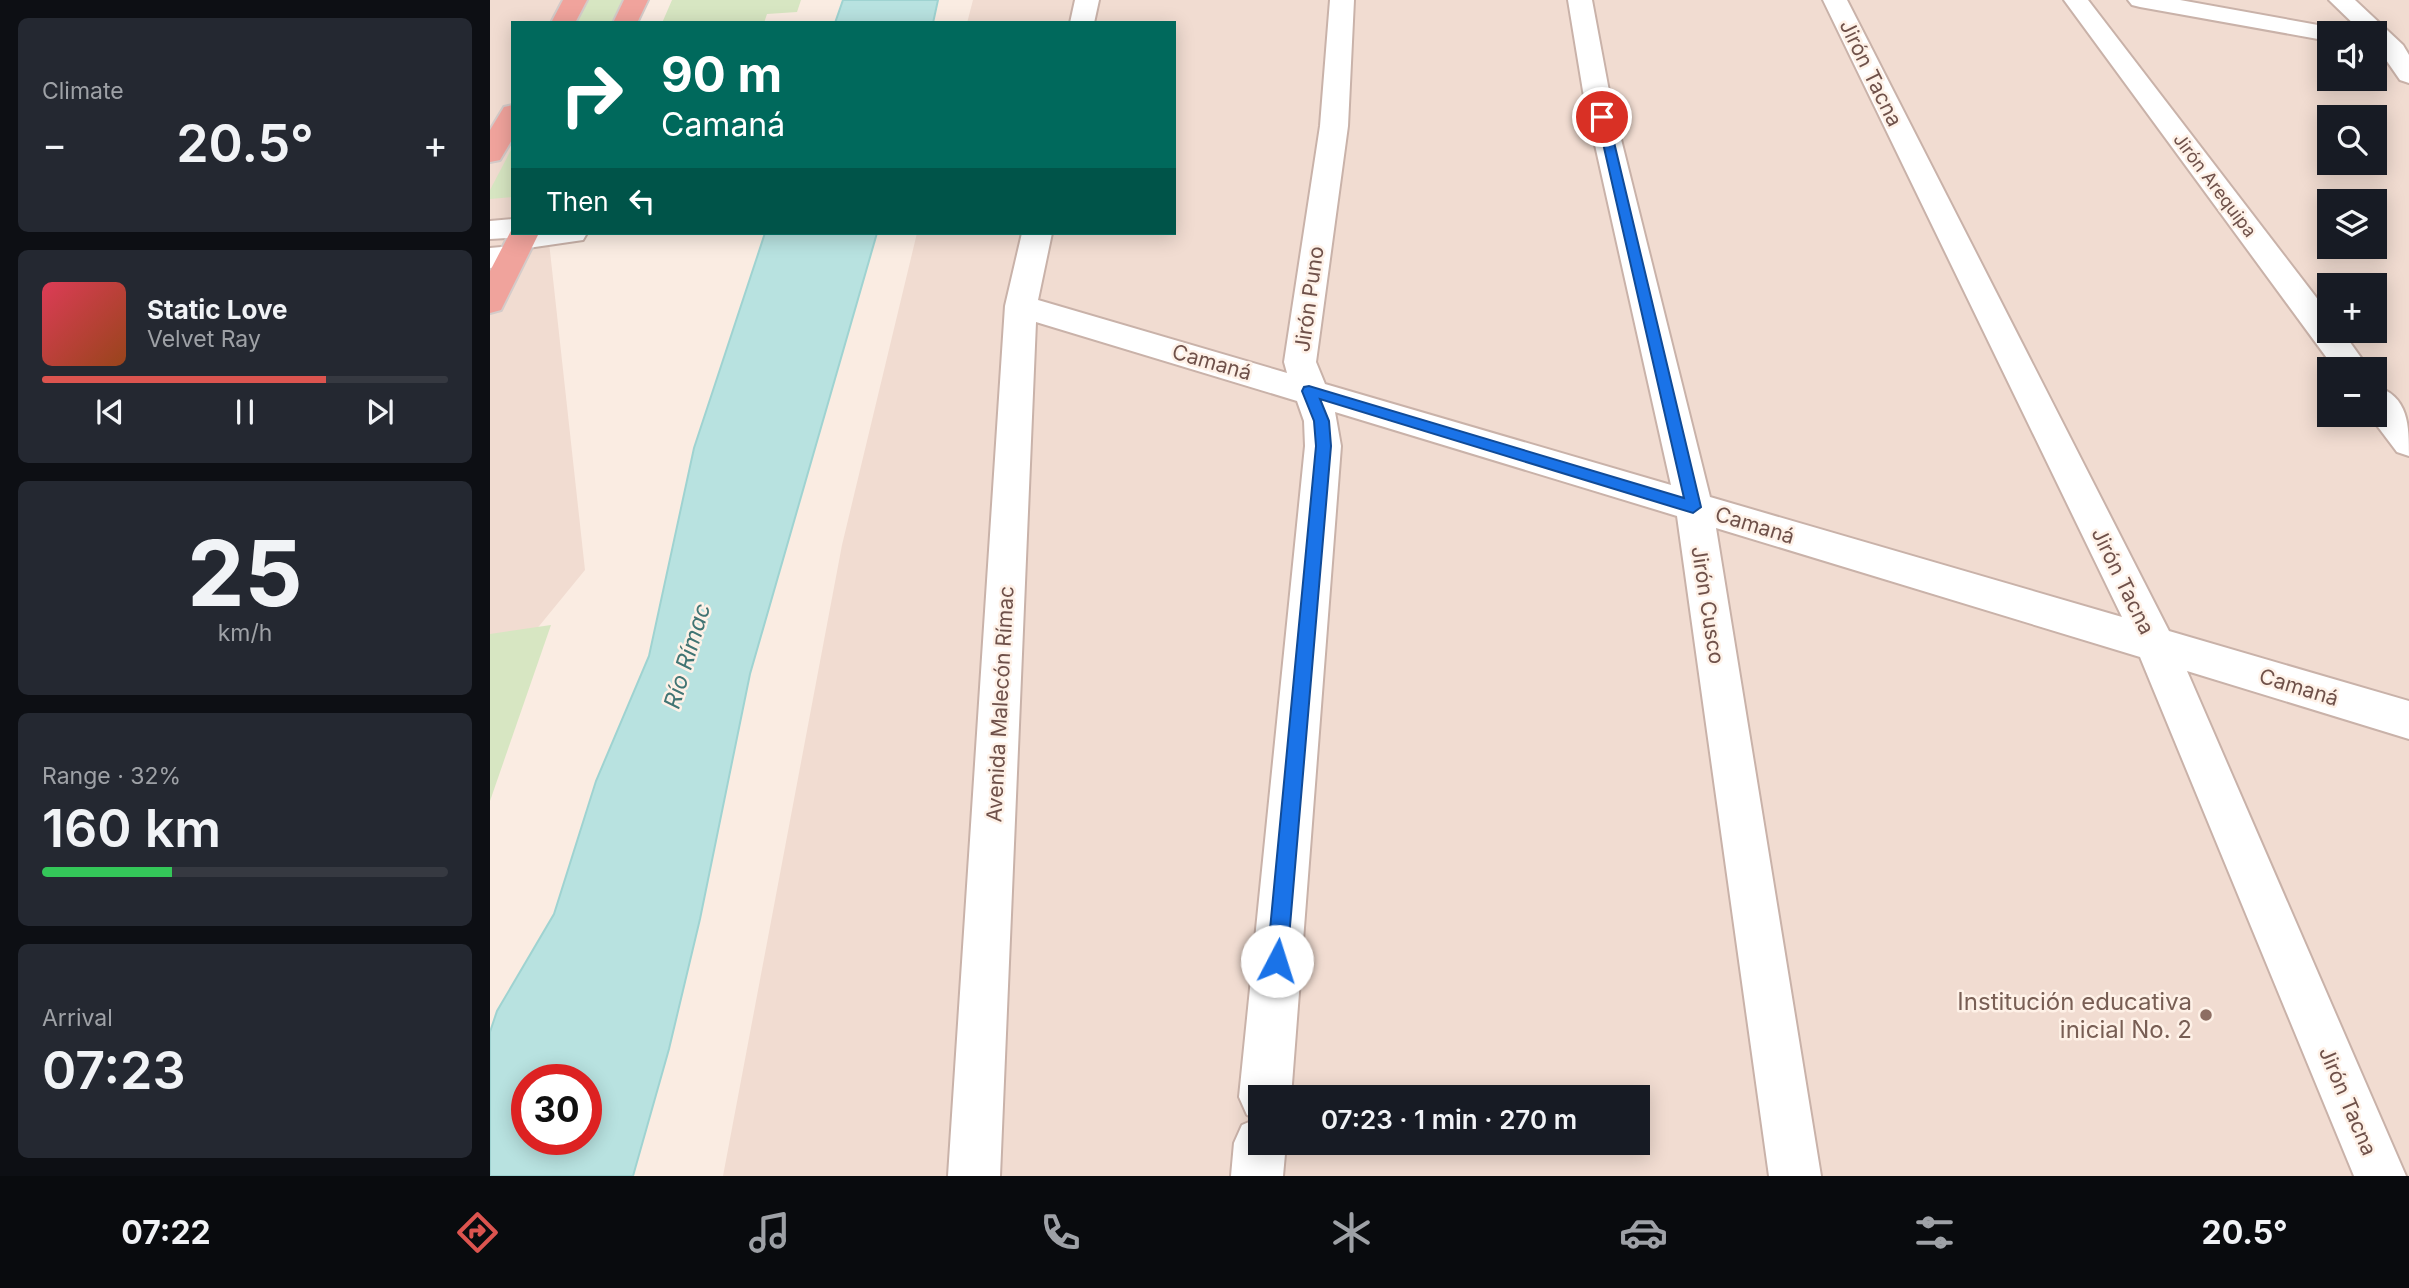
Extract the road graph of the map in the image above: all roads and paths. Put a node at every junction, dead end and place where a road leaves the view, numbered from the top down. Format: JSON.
{"nodes":[{"id":1,"x":575,"y":0,"type":"edge"},
{"id":2,"x":636,"y":0,"type":"edge"},
{"id":3,"x":1087,"y":0,"type":"edge"},
{"id":4,"x":1342,"y":0,"type":"edge"},
{"id":5,"x":1580,"y":0,"type":"edge"},
{"id":6,"x":1835,"y":0,"type":"edge"},
{"id":7,"x":2076,"y":0,"type":"edge"},
{"id":8,"x":2140,"y":0,"type":"edge"},
{"id":9,"x":2341,"y":0,"type":"edge"},
{"id":10,"x":564,"y":21,"type":"edge"},
{"id":11,"x":626,"y":21,"type":"edge"},
{"id":12,"x":1082,"y":21,"type":"edge"},
{"id":13,"x":2317,"y":32,"type":"edge"},
{"id":14,"x":2391,"y":46,"type":"edge"},
{"id":15,"x":2409,"y":75,"type":"edge"},
{"id":16,"x":511,"y":116,"type":"edge"},
{"id":17,"x":490,"y":153,"type":"edge"},
{"id":18,"x":490,"y":230,"type":"edge"},
{"id":19,"x":560,"y":235,"type":"edge"},
{"id":20,"x":1037,"y":235,"type":"edge"},
{"id":21,"x":512,"y":243,"type":"edge"},
{"id":22,"x":490,"y":302,"type":"edge"},
{"id":23,"x":1021,"y":306,"type":"junction"},
{"id":24,"x":2344,"y":357,"type":"edge"},
{"id":25,"x":1309,"y":391,"type":"junction"},
{"id":26,"x":2387,"y":414,"type":"edge"},
{"id":27,"x":2409,"y":443,"type":"edge"},
{"id":28,"x":1693,"y":507,"type":"junction"},
{"id":29,"x":2155,"y":644,"type":"junction"},
{"id":30,"x":2409,"y":720,"type":"edge"},
{"id":31,"x":1266,"y":1085,"type":"edge"},
{"id":32,"x":1259,"y":1155,"type":"edge"},
{"id":33,"x":974,"y":1176,"type":"edge"},
{"id":34,"x":1257,"y":1176,"type":"edge"},
{"id":35,"x":1795,"y":1176,"type":"edge"},
{"id":36,"x":2380,"y":1176,"type":"edge"}],
"edges":[{"from":1,"to":10,"type":"highway"},
{"from":2,"to":11,"type":"highway"},
{"from":3,"to":12,"type":"street"},
{"from":4,"to":25,"type":"street","name":"Jirón Puno"},
{"from":5,"to":28,"type":"street","name":"Jirón Cusco"},
{"from":6,"to":29,"type":"street","name":"Jirón Tacna"},
{"from":7,"to":24,"type":"street","name":"Jirón Arequipa"},
{"from":8,"to":13,"type":"street"},
{"from":9,"to":14,"type":"street"},
{"from":14,"to":15,"type":"street"},
{"from":16,"to":17,"type":"highway"},
{"from":18,"to":21,"type":"street"},
{"from":19,"to":21,"type":"street"},
{"from":20,"to":23,"type":"street","name":"Avenida Malecón Rímac"},
{"from":21,"to":22,"type":"highway"},
{"from":23,"to":25,"type":"street","name":"Camaná"},
{"from":23,"to":33,"type":"street","name":"Avenida Malecón Rímac"},
{"from":25,"to":28,"type":"street","name":"Camaná"},
{"from":25,"to":31,"type":"street","name":"Jirón Puno"},
{"from":26,"to":27,"type":"street"},
{"from":28,"to":29,"type":"street","name":"Camaná"},
{"from":28,"to":35,"type":"street","name":"Jirón Cusco"},
{"from":29,"to":30,"type":"street","name":"Camaná"},
{"from":29,"to":36,"type":"street","name":"Jirón Tacna"},
{"from":32,"to":34,"type":"street"}]}
